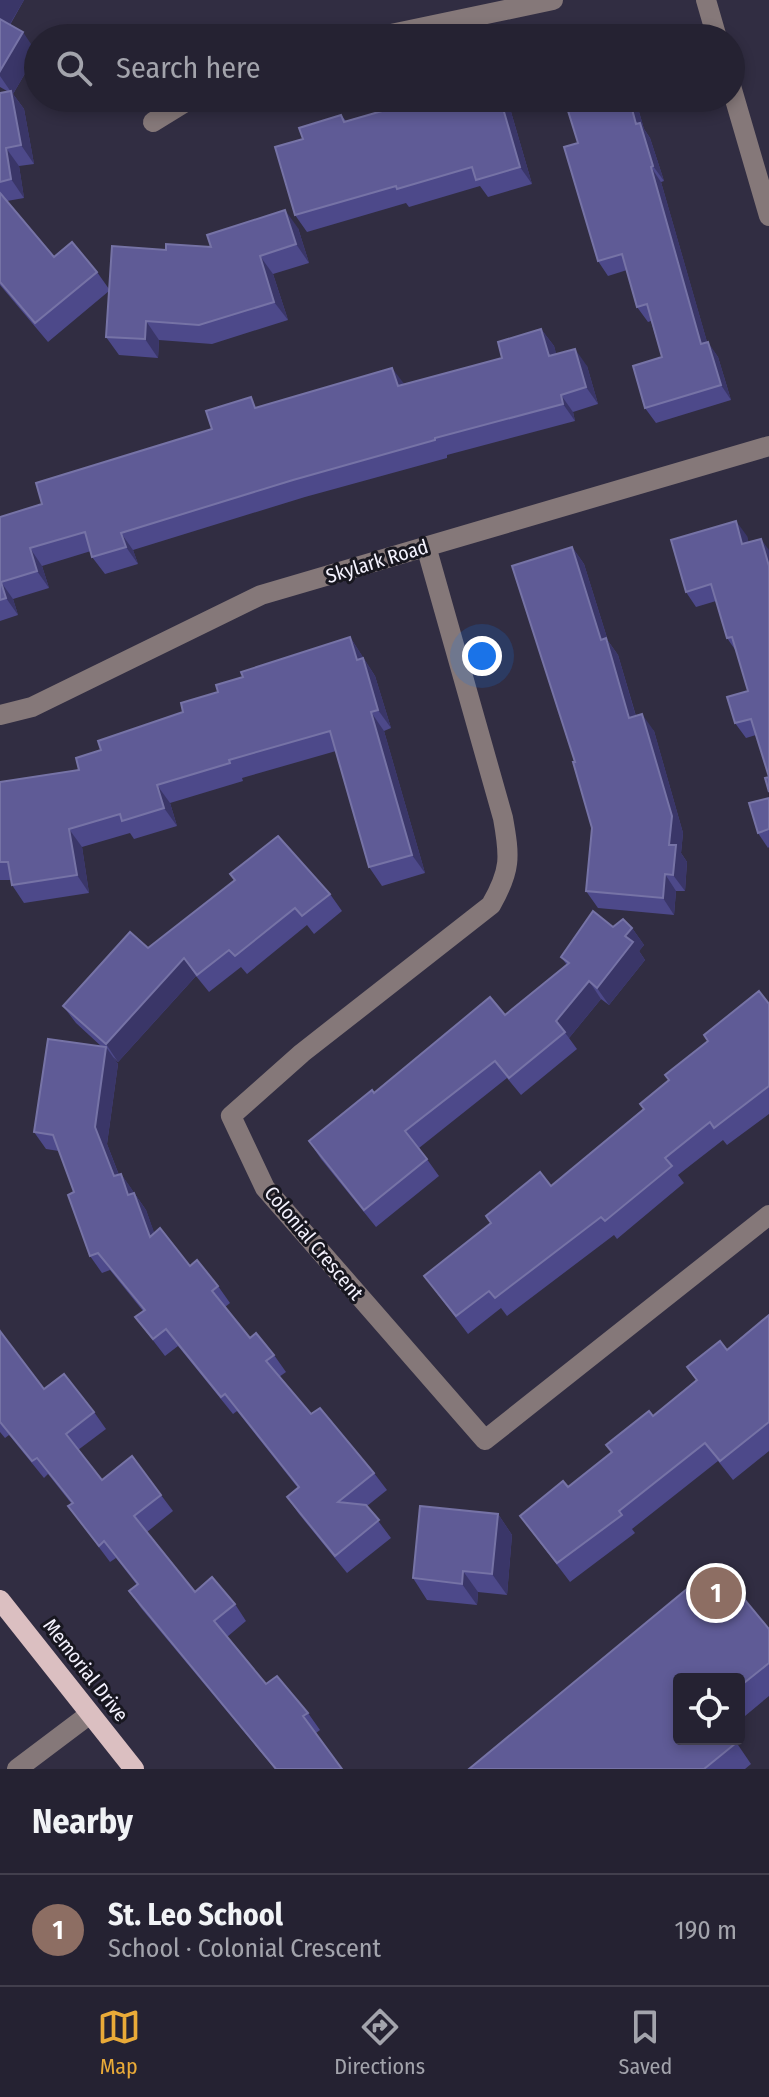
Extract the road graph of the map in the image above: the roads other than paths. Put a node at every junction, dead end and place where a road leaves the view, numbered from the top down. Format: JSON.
{"nodes":[{"id":1,"x":553,"y":0,"type":"edge"},
{"id":2,"x":706,"y":0,"type":"edge"},
{"id":3,"x":439,"y":24,"type":"edge"},
{"id":4,"x":713,"y":24,"type":"edge"},
{"id":5,"x":169,"y":112,"type":"edge"},
{"id":6,"x":739,"y":112,"type":"edge"},
{"id":7,"x":153,"y":122,"type":"dead end"},
{"id":8,"x":769,"y":216,"type":"edge"},
{"id":9,"x":769,"y":446,"type":"edge"},
{"id":10,"x":426,"y":546,"type":"junction"},
{"id":11,"x":0,"y":715,"type":"edge"},
{"id":12,"x":769,"y":1215,"type":"edge"},
{"id":13,"x":0,"y":1600,"type":"edge"},
{"id":14,"x":90,"y":1714,"type":"junction"},
{"id":15,"x":17,"y":1769,"type":"edge"},
{"id":16,"x":134,"y":1769,"type":"edge"}],
"edges":[{"from":1,"to":3,"type":"street"},
{"from":2,"to":4,"type":"street"},
{"from":5,"to":7,"type":"street"},
{"from":6,"to":8,"type":"street"},
{"from":9,"to":10,"type":"street","name":"Skylark Road"},
{"from":10,"to":11,"type":"street","name":"Skylark Road"},
{"from":10,"to":12,"type":"street","name":"Colonial Crescent"},
{"from":13,"to":14,"type":"main road","name":"Memorial Drive"},
{"from":14,"to":15,"type":"street"},
{"from":14,"to":16,"type":"main road","name":"Memorial Drive"}]}
